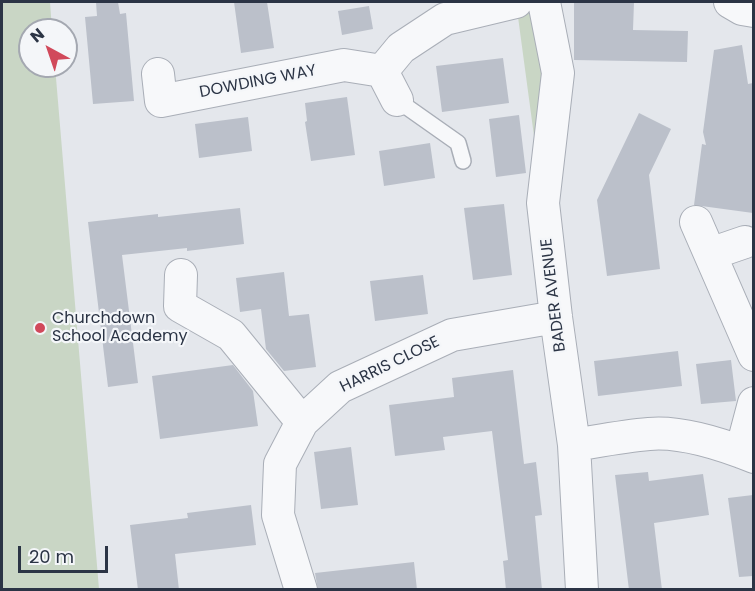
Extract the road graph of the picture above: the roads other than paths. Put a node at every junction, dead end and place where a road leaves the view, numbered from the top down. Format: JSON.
{"nodes":[{"id":1,"x":516,"y":2,"type":"edge"},
{"id":2,"x":544,"y":2,"type":"edge"},
{"id":3,"x":730,"y":2,"type":"edge"},
{"id":4,"x":753,"y":11,"type":"edge"},
{"id":5,"x":382,"y":71,"type":"junction"},
{"id":6,"x":158,"y":74,"type":"dead end"},
{"id":7,"x":397,"y":100,"type":"joint"},
{"id":8,"x":463,"y":160,"type":"dead end"},
{"id":9,"x":696,"y":222,"type":"dead end"},
{"id":10,"x":745,"y":242,"type":"dead end"},
{"id":11,"x":710,"y":254,"type":"junction"},
{"id":12,"x":181,"y":275,"type":"dead end"},
{"id":13,"x":556,"y":317,"type":"junction"},
{"id":14,"x":753,"y":355,"type":"edge"},
{"id":15,"x":753,"y":403,"type":"edge"},
{"id":16,"x":302,"y":422,"type":"junction"},
{"id":17,"x":574,"y":445,"type":"junction"},
{"id":18,"x":747,"y":454,"type":"edge"},
{"id":19,"x":301,"y":590,"type":"edge"},
{"id":20,"x":582,"y":590,"type":"edge"}],
"edges":[{"from":1,"to":5,"type":"street"},
{"from":2,"to":13,"type":"street","name":"BADER AVENUE"},
{"from":3,"to":4,"type":"street"},
{"from":5,"to":6,"type":"street","name":"DOWDING WAY"},
{"from":5,"to":7,"type":"street"},
{"from":7,"to":8,"type":"lane"},
{"from":9,"to":11,"type":"street"},
{"from":10,"to":11,"type":"street"},
{"from":11,"to":14,"type":"street"},
{"from":12,"to":16,"type":"street"},
{"from":13,"to":16,"type":"street","name":"HARRIS CLOSE"},
{"from":13,"to":17,"type":"street","name":"BADER AVENUE"},
{"from":15,"to":18,"type":"street"},
{"from":16,"to":19,"type":"street","name":"HARRIS CLOSE"},
{"from":17,"to":18,"type":"street"},
{"from":17,"to":20,"type":"street","name":"BADER AVENUE"}]}
